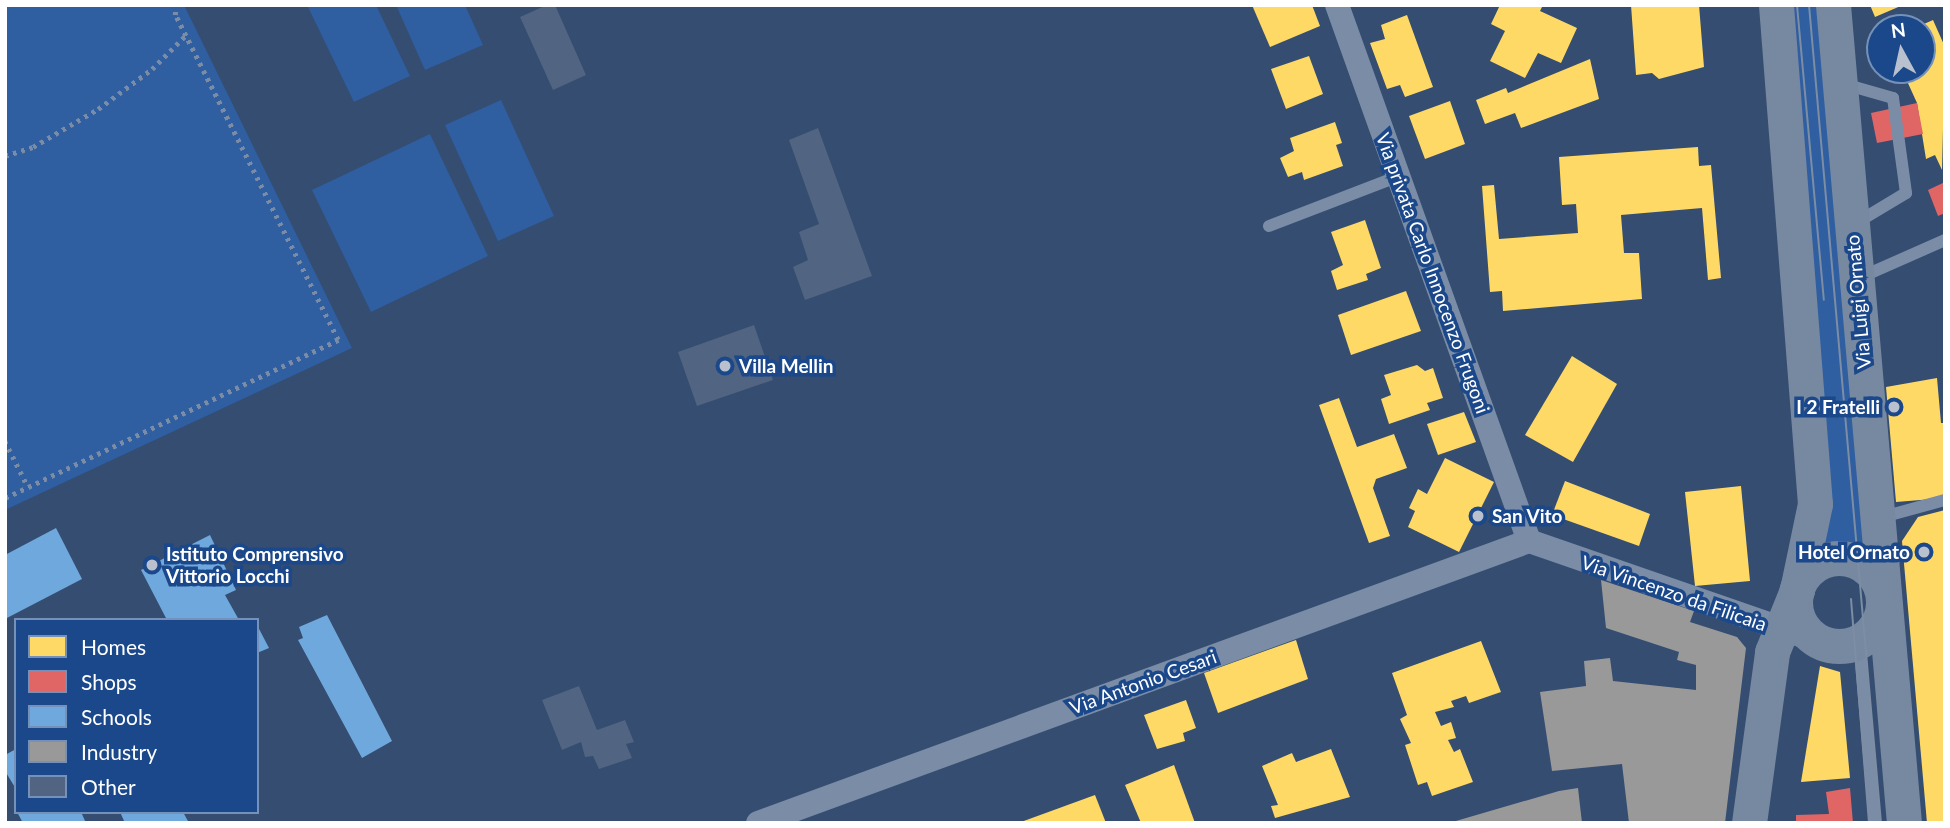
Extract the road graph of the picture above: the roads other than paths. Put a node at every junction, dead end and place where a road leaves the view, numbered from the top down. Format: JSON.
{"nodes":[{"id":1,"x":1337,"y":5,"type":"edge"},
{"id":2,"x":1776,"y":5,"type":"edge"},
{"id":3,"x":1833,"y":5,"type":"edge"},
{"id":4,"x":1840,"y":84,"type":"junction"},
{"id":5,"x":1399,"y":176,"type":"junction"},
{"id":6,"x":1269,"y":226,"type":"dead end"},
{"id":7,"x":1852,"y":227,"type":"junction"},
{"id":8,"x":1945,"y":240,"type":"edge"},
{"id":9,"x":1857,"y":280,"type":"junction"},
{"id":10,"x":1945,"y":500,"type":"edge"},
{"id":11,"x":1876,"y":520,"type":"junction"},
{"id":12,"x":1529,"y":541,"type":"junction"},
{"id":13,"x":1797,"y":590,"type":"junction"},
{"id":14,"x":1883,"y":598,"type":"junction"},
{"id":15,"x":1782,"y":630,"type":"junction"},
{"id":16,"x":1859,"y":641,"type":"junction"},
{"id":17,"x":1821,"y":642,"type":"junction"},
{"id":18,"x":758,"y":823,"type":"edge"},
{"id":19,"x":1749,"y":823,"type":"edge"},
{"id":20,"x":1875,"y":823,"type":"edge"},
{"id":21,"x":1904,"y":823,"type":"edge"}],
"edges":[{"from":1,"to":5,"type":"street","name":"Via privata Carlo Innocenzo Frugoni"},
{"from":2,"to":13,"type":"main road"},
{"from":3,"to":4,"type":"main road","name":"Via Luigi Ornato"},
{"from":4,"to":7,"type":"main road","name":"Via Luigi Ornato"},
{"from":4,"to":7,"type":"lane"},
{"from":5,"to":6,"type":"lane"},
{"from":5,"to":12,"type":"street","name":"Via privata Carlo Innocenzo Frugoni"},
{"from":7,"to":9,"type":"main road","name":"Via Luigi Ornato"},
{"from":8,"to":9,"type":"lane"},
{"from":9,"to":11,"type":"main road","name":"Via Luigi Ornato"},
{"from":10,"to":11,"type":"lane"},
{"from":11,"to":14,"type":"main road","name":"Via Luigi Ornato"},
{"from":12,"to":15,"type":"street","name":"Via Vincenzo da Filicaia"},
{"from":12,"to":18,"type":"street","name":"Via Antonio Cesari"},
{"from":13,"to":14,"type":"main road","name":"Via Luigi Ornato"},
{"from":13,"to":15,"type":"main road"},
{"from":13,"to":17,"type":"main road"},
{"from":14,"to":16,"type":"main road","name":"Via Luigi Ornato"},
{"from":14,"to":21,"type":"main road","name":"Via Luigi Ornato"},
{"from":15,"to":17,"type":"street","name":"Via Vincenzo da Filicaia"},
{"from":15,"to":19,"type":"main road"},
{"from":16,"to":17,"type":"main road"},
{"from":16,"to":20,"type":"lane"}]}
